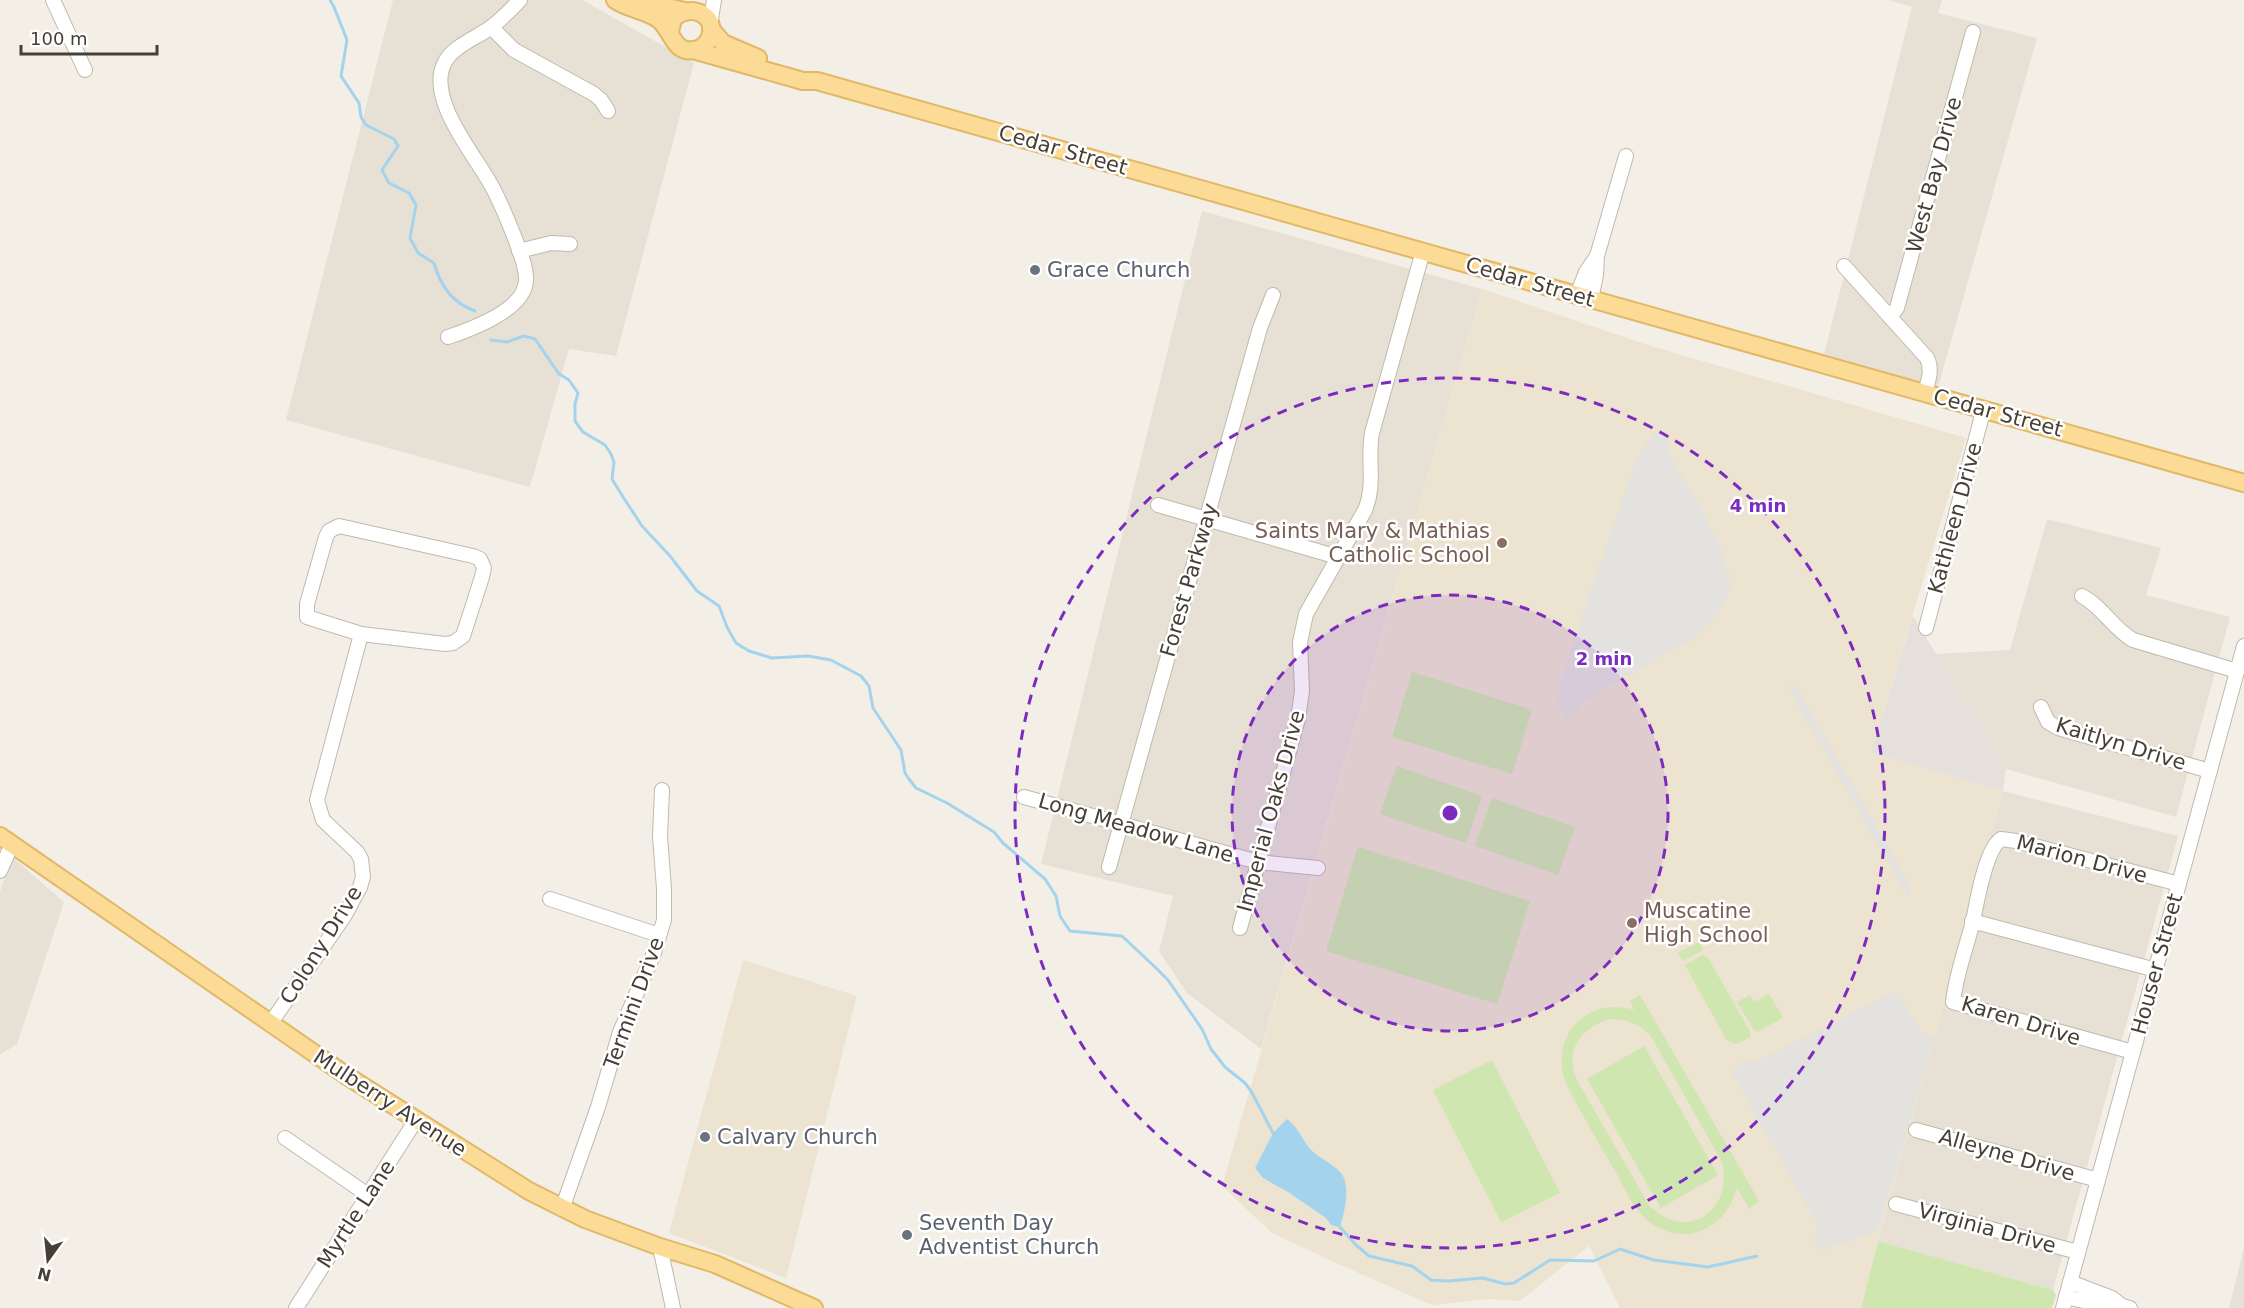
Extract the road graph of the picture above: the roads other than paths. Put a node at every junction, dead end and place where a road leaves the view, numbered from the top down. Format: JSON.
{"nodes":[{"id":1,"x":53,"y":0,"type":"edge"},
{"id":2,"x":520,"y":0,"type":"edge"},
{"id":3,"x":615,"y":0,"type":"edge"},
{"id":4,"x":640,"y":0,"type":"edge"},
{"id":5,"x":714,"y":0,"type":"edge"},
{"id":6,"x":690,"y":7,"type":"edge"},
{"id":7,"x":491,"y":27,"type":"junction"},
{"id":8,"x":710,"y":27,"type":"junction"},
{"id":9,"x":670,"y":32,"type":"junction"},
{"id":10,"x":1973,"y":32,"type":"dead end"},
{"id":11,"x":693,"y":50,"type":"junction"},
{"id":12,"x":85,"y":70,"type":"dead end"},
{"id":13,"x":817,"y":81,"type":"junction"},
{"id":14,"x":608,"y":111,"type":"dead end"},
{"id":15,"x":1626,"y":156,"type":"dead end"},
{"id":16,"x":570,"y":244,"type":"dead end"},
{"id":17,"x":519,"y":251,"type":"junction"},
{"id":18,"x":1423,"y":251,"type":"junction"},
{"id":19,"x":1844,"y":266,"type":"dead end"},
{"id":20,"x":1273,"y":296,"type":"dead end"},
{"id":21,"x":1584,"y":297,"type":"junction"},
{"id":22,"x":1890,"y":317,"type":"junction"},
{"id":23,"x":448,"y":337,"type":"dead end"},
{"id":24,"x":1925,"y":393,"type":"junction"},
{"id":25,"x":1984,"y":408,"type":"junction"},
{"id":26,"x":2244,"y":483,"type":"edge"},
{"id":27,"x":1158,"y":505,"type":"dead end"},
{"id":28,"x":1206,"y":519,"type":"junction"},
{"id":29,"x":1338,"y":557,"type":"junction"},
{"id":30,"x":2082,"y":596,"type":"dead end"},
{"id":31,"x":1926,"y":628,"type":"dead end"},
{"id":32,"x":362,"y":634,"type":"junction"},
{"id":33,"x":2244,"y":646,"type":"edge"},
{"id":34,"x":2237,"y":671,"type":"junction"},
{"id":35,"x":2041,"y":707,"type":"dead end"},
{"id":36,"x":2210,"y":771,"type":"junction"},
{"id":37,"x":662,"y":790,"type":"dead end"},
{"id":38,"x":1024,"y":797,"type":"dead end"},
{"id":39,"x":1121,"y":823,"type":"junction"},
{"id":40,"x":6,"y":840,"type":"edge"},
{"id":41,"x":1258,"y":862,"type":"junction"},
{"id":42,"x":1109,"y":867,"type":"dead end"},
{"id":43,"x":1318,"y":868,"type":"dead end"},
{"id":44,"x":0,"y":872,"type":"edge"},
{"id":45,"x":2179,"y":884,"type":"junction"},
{"id":46,"x":550,"y":899,"type":"dead end"},
{"id":47,"x":1972,"y":921,"type":"junction"},
{"id":48,"x":1239,"y":928,"type":"dead end"},
{"id":49,"x":659,"y":935,"type":"junction"},
{"id":50,"x":2156,"y":970,"type":"junction"},
{"id":51,"x":270,"y":1024,"type":"junction"},
{"id":52,"x":2133,"y":1052,"type":"junction"},
{"id":53,"x":416,"y":1120,"type":"junction"},
{"id":54,"x":1916,"y":1130,"type":"dead end"},
{"id":55,"x":285,"y":1138,"type":"dead end"},
{"id":56,"x":2098,"y":1180,"type":"junction"},
{"id":57,"x":368,"y":1195,"type":"junction"},
{"id":58,"x":1896,"y":1204,"type":"dead end"},
{"id":59,"x":562,"y":1209,"type":"junction"},
{"id":60,"x":660,"y":1247,"type":"junction"},
{"id":61,"x":2078,"y":1252,"type":"junction"},
{"id":62,"x":2070,"y":1282,"type":"junction"},
{"id":63,"x":2064,"y":1303,"type":"edge"},
{"id":64,"x":2126,"y":1307,"type":"edge"},
{"id":65,"x":296,"y":1308,"type":"edge"},
{"id":66,"x":672,"y":1308,"type":"edge"},
{"id":67,"x":814,"y":1308,"type":"edge"}],
"edges":[{"from":1,"to":12,"type":"street"},
{"from":2,"to":7,"type":"street"},
{"from":3,"to":9,"type":"main road"},
{"from":4,"to":6,"type":"main road"},
{"from":5,"to":8,"type":"street"},
{"from":6,"to":8,"type":"main road"},
{"from":6,"to":9,"type":"main road"},
{"from":7,"to":14,"type":"street"},
{"from":7,"to":17,"type":"street"},
{"from":8,"to":11,"type":"main road"},
{"from":8,"to":13,"type":"main road","name":"Cedar Street"},
{"from":9,"to":11,"type":"main road"},
{"from":10,"to":22,"type":"street","name":"West Bay Drive"},
{"from":11,"to":13,"type":"main road","name":"Cedar Street"},
{"from":13,"to":18,"type":"main road","name":"Cedar Street"},
{"from":15,"to":21,"type":"street"},
{"from":16,"to":17,"type":"street"},
{"from":17,"to":23,"type":"street"},
{"from":18,"to":21,"type":"main road","name":"Cedar Street"},
{"from":18,"to":29,"type":"street","name":"Imperial Oaks Drive"},
{"from":19,"to":22,"type":"street"},
{"from":20,"to":28,"type":"street","name":"Forest Parkway"},
{"from":21,"to":24,"type":"main road","name":"Cedar Street"},
{"from":22,"to":24,"type":"street"},
{"from":24,"to":25,"type":"main road","name":"Cedar Street"},
{"from":25,"to":26,"type":"main road","name":"Cedar Street"},
{"from":25,"to":31,"type":"street","name":"Kathleen Drive"},
{"from":27,"to":28,"type":"street"},
{"from":28,"to":29,"type":"street"},
{"from":28,"to":39,"type":"street","name":"Forest Parkway"},
{"from":29,"to":41,"type":"street","name":"Imperial Oaks Drive"},
{"from":30,"to":34,"type":"street"},
{"from":32,"to":32,"type":"street"},
{"from":32,"to":51,"type":"street","name":"Colony Drive"},
{"from":33,"to":34,"type":"street","name":"Houser Street"},
{"from":34,"to":36,"type":"street","name":"Houser Street"},
{"from":35,"to":36,"type":"street","name":"Kaitlyn Drive"},
{"from":36,"to":45,"type":"street","name":"Houser Street"},
{"from":37,"to":49,"type":"street","name":"Termini Drive"},
{"from":38,"to":39,"type":"street","name":"Long Meadow Lane"},
{"from":39,"to":41,"type":"street","name":"Long Meadow Lane"},
{"from":39,"to":42,"type":"street","name":"Forest Parkway"},
{"from":40,"to":44,"type":"street"},
{"from":40,"to":51,"type":"main road","name":"Mulberry Avenue"},
{"from":41,"to":43,"type":"street","name":"Long Meadow Lane"},
{"from":41,"to":48,"type":"street","name":"Imperial Oaks Drive"},
{"from":45,"to":47,"type":"street","name":"Marion Drive"},
{"from":45,"to":50,"type":"street","name":"Houser Street"},
{"from":46,"to":49,"type":"street"},
{"from":47,"to":50,"type":"street"},
{"from":47,"to":52,"type":"street","name":"Karen Drive"},
{"from":49,"to":59,"type":"street","name":"Termini Drive"},
{"from":50,"to":52,"type":"street","name":"Houser Street"},
{"from":51,"to":53,"type":"main road","name":"Mulberry Avenue"},
{"from":52,"to":56,"type":"street","name":"Houser Street"},
{"from":53,"to":57,"type":"street","name":"Myrtle Lane"},
{"from":53,"to":59,"type":"main road","name":"Mulberry Avenue"},
{"from":54,"to":56,"type":"street","name":"Alleyne Drive"},
{"from":55,"to":57,"type":"street"},
{"from":56,"to":61,"type":"street","name":"Houser Street"},
{"from":57,"to":65,"type":"street","name":"Myrtle Lane"},
{"from":58,"to":61,"type":"street","name":"Virginia Drive"},
{"from":59,"to":60,"type":"main road","name":"Mulberry Avenue"},
{"from":60,"to":66,"type":"street"},
{"from":60,"to":67,"type":"main road","name":"Mulberry Avenue"},
{"from":61,"to":62,"type":"street","name":"Houser Street"},
{"from":62,"to":63,"type":"street","name":"Houser Street"},
{"from":62,"to":64,"type":"street"},
{"from":63,"to":64,"type":"street"}]}
